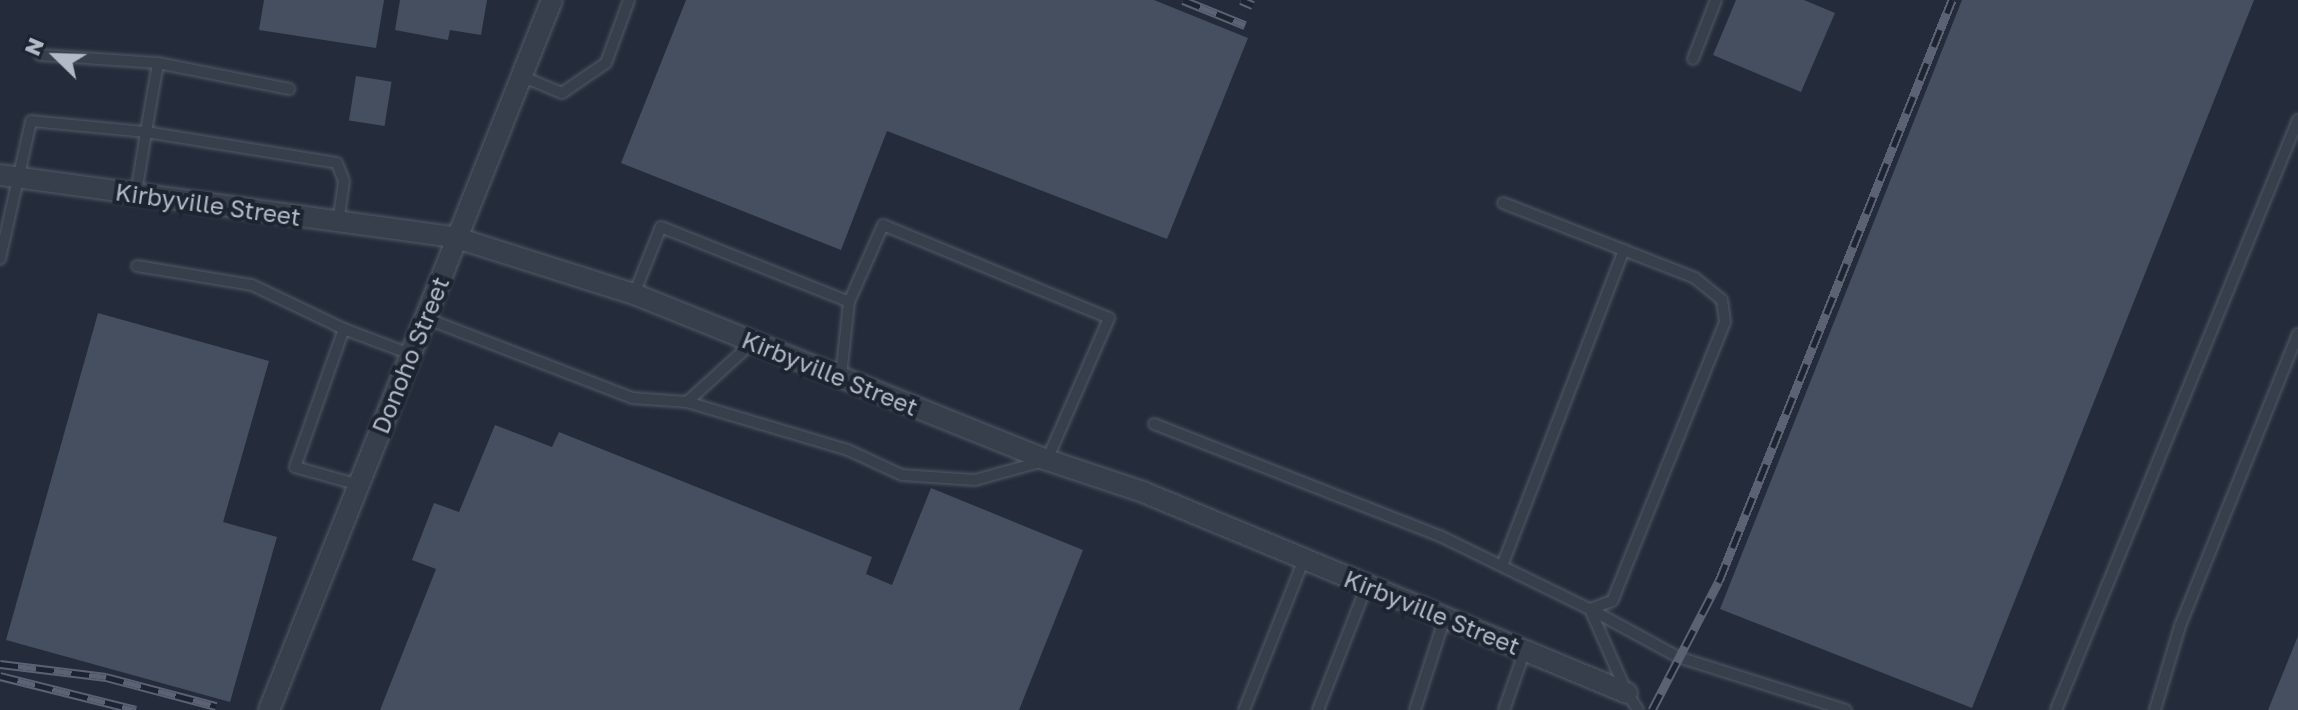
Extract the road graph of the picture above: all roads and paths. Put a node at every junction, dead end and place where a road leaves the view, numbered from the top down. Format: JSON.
{"nodes":[{"id":1,"x":552,"y":0,"type":"edge"},
{"id":2,"x":629,"y":0,"type":"edge"},
{"id":3,"x":1716,"y":0,"type":"edge"},
{"id":4,"x":40,"y":55,"type":"dead end"},
{"id":5,"x":1693,"y":59,"type":"dead end"},
{"id":6,"x":158,"y":63,"type":"junction"},
{"id":7,"x":521,"y":76,"type":"junction"},
{"id":8,"x":289,"y":89,"type":"dead end"},
{"id":9,"x":2298,"y":120,"type":"edge"},
{"id":10,"x":146,"y":132,"type":"junction"},
{"id":11,"x":9,"y":176,"type":"edge"},
{"id":12,"x":136,"y":194,"type":"junction"},
{"id":13,"x":1503,"y":203,"type":"dead end"},
{"id":14,"x":338,"y":223,"type":"junction"},
{"id":15,"x":457,"y":238,"type":"junction"},
{"id":16,"x":1624,"y":250,"type":"junction"},
{"id":17,"x":0,"y":259,"type":"edge"},
{"id":18,"x":137,"y":266,"type":"dead end"},
{"id":19,"x":634,"y":294,"type":"junction"},
{"id":20,"x":849,"y":302,"type":"junction"},
{"id":21,"x":425,"y":318,"type":"junction"},
{"id":22,"x":344,"y":329,"type":"junction"},
{"id":23,"x":2298,"y":334,"type":"edge"},
{"id":24,"x":753,"y":342,"type":"junction"},
{"id":25,"x":410,"y":354,"type":"junction"},
{"id":26,"x":841,"y":376,"type":"junction"},
{"id":27,"x":687,"y":402,"type":"junction"},
{"id":28,"x":1154,"y":424,"type":"dead end"},
{"id":29,"x":1047,"y":460,"type":"junction"},
{"id":30,"x":359,"y":485,"type":"junction"},
{"id":31,"x":1304,"y":559,"type":"junction"},
{"id":32,"x":1502,"y":566,"type":"junction"},
{"id":33,"x":1367,"y":585,"type":"junction"},
{"id":34,"x":1590,"y":609,"type":"junction"},
{"id":35,"x":1445,"y":617,"type":"junction"},
{"id":36,"x":1525,"y":650,"type":"junction"},
{"id":37,"x":1633,"y":701,"type":"edge"},
{"id":38,"x":269,"y":710,"type":"edge"},
{"id":39,"x":1244,"y":710,"type":"edge"},
{"id":40,"x":1318,"y":710,"type":"edge"},
{"id":41,"x":1415,"y":710,"type":"edge"},
{"id":42,"x":1504,"y":710,"type":"edge"},
{"id":43,"x":1846,"y":710,"type":"edge"},
{"id":44,"x":2056,"y":710,"type":"edge"},
{"id":45,"x":2155,"y":710,"type":"edge"}],
"edges":[{"from":1,"to":7,"type":"street","name":"Donoho Street"},
{"from":2,"to":7,"type":"lane"},
{"from":3,"to":5,"type":"lane"},
{"from":4,"to":6,"type":"lane"},
{"from":6,"to":8,"type":"lane"},
{"from":6,"to":10,"type":"lane"},
{"from":7,"to":15,"type":"street","name":"Donoho Street"},
{"from":9,"to":44,"type":"lane"},
{"from":10,"to":11,"type":"lane"},
{"from":10,"to":12,"type":"lane"},
{"from":10,"to":14,"type":"lane"},
{"from":11,"to":12,"type":"street","name":"Kirbyville Street"},
{"from":11,"to":17,"type":"lane"},
{"from":12,"to":14,"type":"street","name":"Kirbyville Street"},
{"from":13,"to":16,"type":"lane"},
{"from":14,"to":15,"type":"street","name":"Kirbyville Street"},
{"from":15,"to":19,"type":"street","name":"Kirbyville Street"},
{"from":15,"to":21,"type":"street","name":"Donoho Street"},
{"from":16,"to":32,"type":"lane"},
{"from":16,"to":34,"type":"lane"},
{"from":18,"to":22,"type":"lane"},
{"from":19,"to":20,"type":"lane"},
{"from":19,"to":24,"type":"street","name":"Kirbyville Street"},
{"from":20,"to":26,"type":"lane"},
{"from":20,"to":29,"type":"lane"},
{"from":21,"to":25,"type":"street","name":"Donoho Street"},
{"from":21,"to":27,"type":"lane"},
{"from":22,"to":25,"type":"lane"},
{"from":22,"to":30,"type":"lane"},
{"from":23,"to":45,"type":"lane"},
{"from":24,"to":26,"type":"street","name":"Kirbyville Street"},
{"from":24,"to":27,"type":"lane"},
{"from":25,"to":30,"type":"street","name":"Donoho Street"},
{"from":26,"to":29,"type":"street","name":"Kirbyville Street"},
{"from":27,"to":29,"type":"lane"},
{"from":28,"to":32,"type":"lane"},
{"from":29,"to":31,"type":"street","name":"Kirbyville Street"},
{"from":30,"to":38,"type":"street","name":"Donoho Street"},
{"from":31,"to":33,"type":"street","name":"Kirbyville Street"},
{"from":31,"to":39,"type":"lane"},
{"from":32,"to":34,"type":"lane"},
{"from":33,"to":35,"type":"street","name":"Kirbyville Street"},
{"from":33,"to":40,"type":"lane"},
{"from":34,"to":37,"type":"lane"},
{"from":34,"to":43,"type":"lane"},
{"from":35,"to":36,"type":"street","name":"Kirbyville Street"},
{"from":35,"to":41,"type":"lane"},
{"from":36,"to":37,"type":"street","name":"Kirbyville Street"},
{"from":36,"to":42,"type":"lane"}]}
